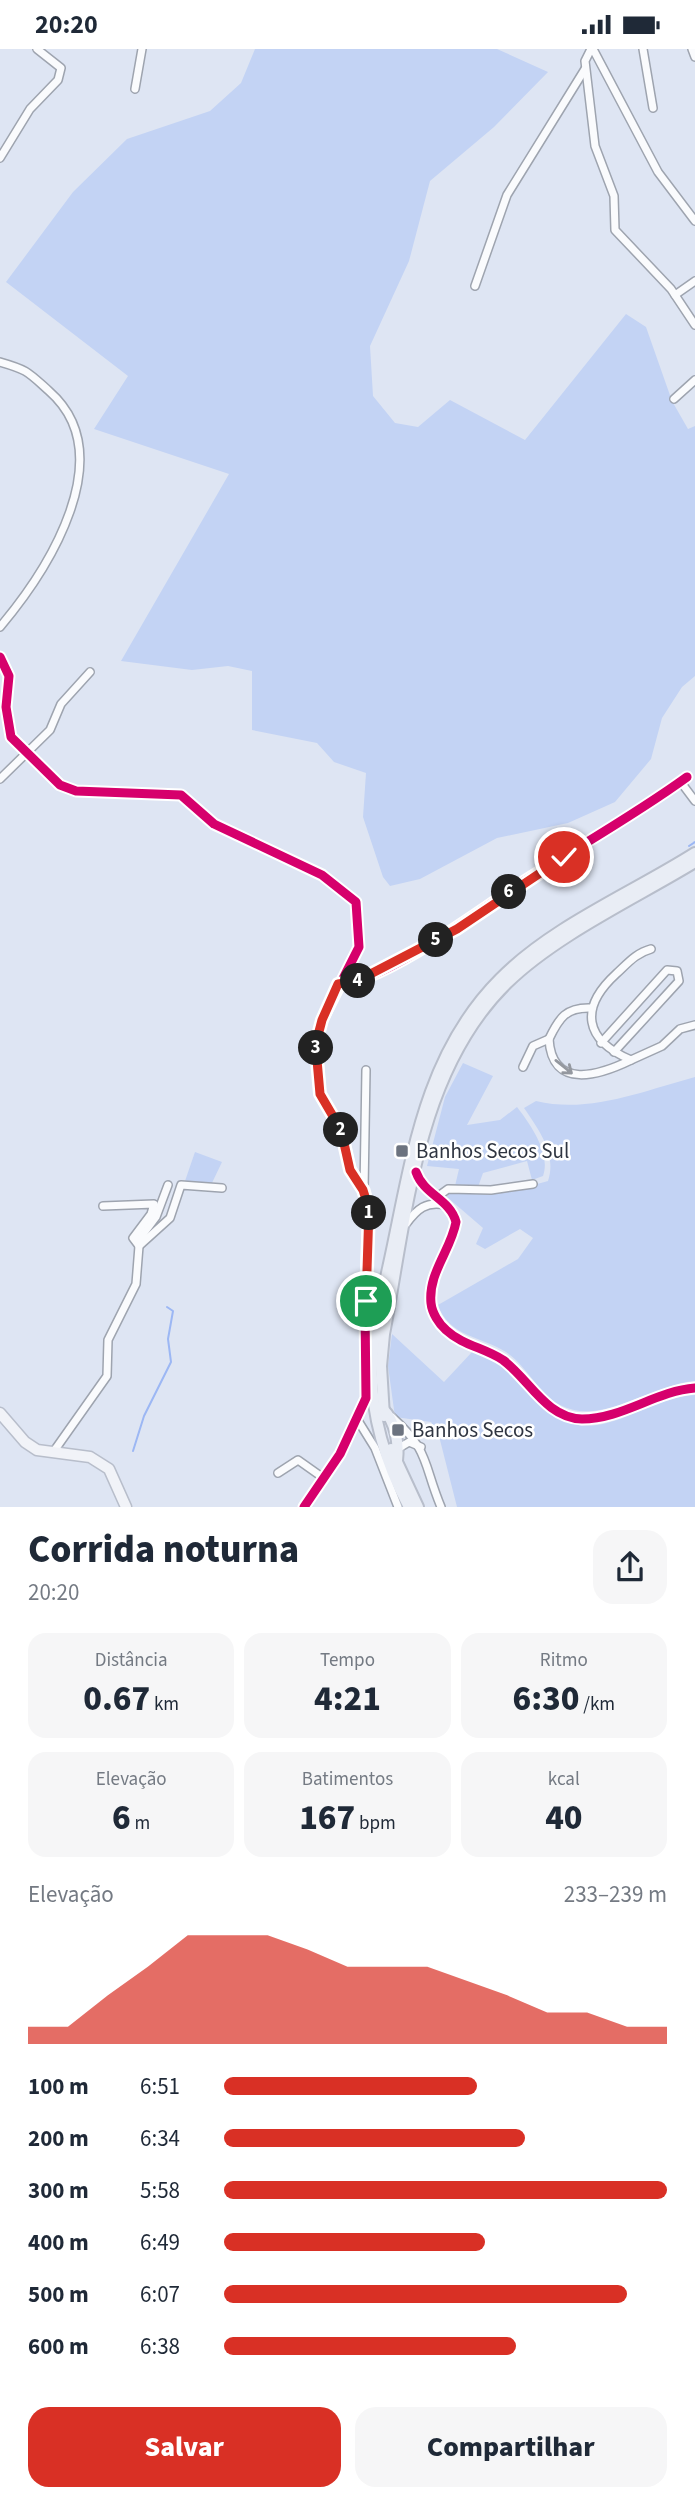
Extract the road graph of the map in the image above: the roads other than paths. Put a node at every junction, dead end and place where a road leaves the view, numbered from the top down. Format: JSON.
{"nodes":[{"id":1,"x":37,"y":49,"type":"edge"},
{"id":2,"x":142,"y":49,"type":"edge"},
{"id":3,"x":592,"y":49,"type":"edge"},
{"id":4,"x":643,"y":49,"type":"edge"},
{"id":5,"x":692,"y":49,"type":"edge"},
{"id":6,"x":695,"y":57,"type":"edge"},
{"id":7,"x":585,"y":68,"type":"junction"},
{"id":8,"x":135,"y":89,"type":"dead end"},
{"id":9,"x":653,"y":108,"type":"dead end"},
{"id":10,"x":0,"y":158,"type":"edge"},
{"id":11,"x":695,"y":221,"type":"edge"},
{"id":12,"x":695,"y":281,"type":"edge"},
{"id":13,"x":475,"y":286,"type":"dead end"},
{"id":14,"x":675,"y":295,"type":"junction"},
{"id":15,"x":695,"y":325,"type":"edge"},
{"id":16,"x":0,"y":362,"type":"edge"},
{"id":17,"x":695,"y":380,"type":"edge"},
{"id":18,"x":674,"y":399,"type":"dead end"},
{"id":19,"x":0,"y":627,"type":"edge"},
{"id":20,"x":0,"y":657,"type":"edge"},
{"id":21,"x":90,"y":672,"type":"dead end"},
{"id":22,"x":28,"y":754,"type":"junction"},
{"id":23,"x":0,"y":779,"type":"edge"},
{"id":24,"x":695,"y":801,"type":"edge"},
{"id":25,"x":695,"y":853,"type":"edge"},
{"id":26,"x":695,"y":862,"type":"edge"},
{"id":27,"x":651,"y":949,"type":"dead end"},
{"id":28,"x":338,"y":984,"type":"junction"},
{"id":29,"x":591,"y":1008,"type":"junction"},
{"id":30,"x":695,"y":1025,"type":"edge"},
{"id":31,"x":549,"y":1039,"type":"junction"},
{"id":32,"x":601,"y":1043,"type":"junction"},
{"id":33,"x":614,"y":1052,"type":"junction"},
{"id":34,"x":631,"y":1060,"type":"junction"},
{"id":35,"x":523,"y":1067,"type":"dead end"},
{"id":36,"x":366,"y":1070,"type":"dead end"},
{"id":37,"x":416,"y":1172,"type":"junction"},
{"id":38,"x":533,"y":1184,"type":"dead end"},
{"id":39,"x":168,"y":1185,"type":"dead end"},
{"id":40,"x":222,"y":1188,"type":"dead end"},
{"id":41,"x":363,"y":1190,"type":"junction"},
{"id":42,"x":437,"y":1197,"type":"junction"},
{"id":43,"x":446,"y":1205,"type":"junction"},
{"id":44,"x":103,"y":1206,"type":"dead end"},
{"id":45,"x":405,"y":1226,"type":"junction"},
{"id":46,"x":138,"y":1243,"type":"junction"},
{"id":47,"x":383,"y":1297,"type":"junction"},
{"id":48,"x":365,"y":1306,"type":"junction"},
{"id":49,"x":379,"y":1316,"type":"junction"},
{"id":50,"x":695,"y":1388,"type":"edge"},
{"id":51,"x":0,"y":1413,"type":"edge"},
{"id":52,"x":387,"y":1413,"type":"junction"},
{"id":53,"x":357,"y":1419,"type":"junction"},
{"id":54,"x":421,"y":1447,"type":"junction"},
{"id":55,"x":399,"y":1448,"type":"junction"},
{"id":56,"x":54,"y":1451,"type":"junction"},
{"id":57,"x":397,"y":1462,"type":"junction"},
{"id":58,"x":278,"y":1473,"type":"dead end"},
{"id":59,"x":322,"y":1477,"type":"junction"},
{"id":60,"x":126,"y":1507,"type":"edge"},
{"id":61,"x":304,"y":1507,"type":"edge"},
{"id":62,"x":398,"y":1507,"type":"edge"},
{"id":63,"x":409,"y":1507,"type":"edge"},
{"id":64,"x":418,"y":1507,"type":"edge"},
{"id":65,"x":441,"y":1507,"type":"edge"}],
"edges":[{"from":1,"to":10,"type":"street"},
{"from":2,"to":8,"type":"street"},
{"from":3,"to":7,"type":"street"},
{"from":3,"to":11,"type":"street"},
{"from":4,"to":9,"type":"street"},
{"from":5,"to":6,"type":"street"},
{"from":7,"to":13,"type":"street"},
{"from":7,"to":14,"type":"street"},
{"from":12,"to":14,"type":"street"},
{"from":14,"to":15,"type":"street"},
{"from":16,"to":19,"type":"street"},
{"from":17,"to":18,"type":"street"},
{"from":20,"to":22,"type":"street"},
{"from":21,"to":22,"type":"street"},
{"from":22,"to":23,"type":"street"},
{"from":22,"to":28,"type":"street"},
{"from":24,"to":28,"type":"street"},
{"from":25,"to":47,"type":"highway"},
{"from":26,"to":37,"type":"highway"},
{"from":27,"to":29,"type":"street"},
{"from":28,"to":41,"type":"street"},
{"from":29,"to":31,"type":"street"},
{"from":29,"to":32,"type":"street"},
{"from":30,"to":34,"type":"street"},
{"from":31,"to":34,"type":"street","one_way":true},
{"from":31,"to":35,"type":"street"},
{"from":32,"to":33,"type":"street"},
{"from":32,"to":33,"type":"street"},
{"from":33,"to":34,"type":"street"},
{"from":36,"to":41,"type":"street"},
{"from":37,"to":42,"type":"street"},
{"from":37,"to":45,"type":"highway"},
{"from":38,"to":42,"type":"street"},
{"from":39,"to":46,"type":"street"},
{"from":40,"to":46,"type":"street"},
{"from":41,"to":48,"type":"street"},
{"from":42,"to":43,"type":"street"},
{"from":43,"to":45,"type":"street"},
{"from":43,"to":50,"type":"street"},
{"from":44,"to":46,"type":"street"},
{"from":45,"to":52,"type":"highway"},
{"from":46,"to":56,"type":"street"},
{"from":47,"to":48,"type":"highway"},
{"from":47,"to":49,"type":"highway"},
{"from":48,"to":49,"type":"highway"},
{"from":48,"to":53,"type":"street"},
{"from":49,"to":63,"type":"highway"},
{"from":51,"to":56,"type":"main road"},
{"from":52,"to":54,"type":"street"},
{"from":52,"to":55,"type":"highway"},
{"from":52,"to":57,"type":"highway"},
{"from":53,"to":59,"type":"street"},
{"from":53,"to":62,"type":"street"},
{"from":54,"to":55,"type":"street"},
{"from":54,"to":65,"type":"street"},
{"from":55,"to":57,"type":"highway"},
{"from":56,"to":60,"type":"main road"},
{"from":57,"to":64,"type":"highway"},
{"from":58,"to":59,"type":"street"},
{"from":59,"to":61,"type":"street"}]}
